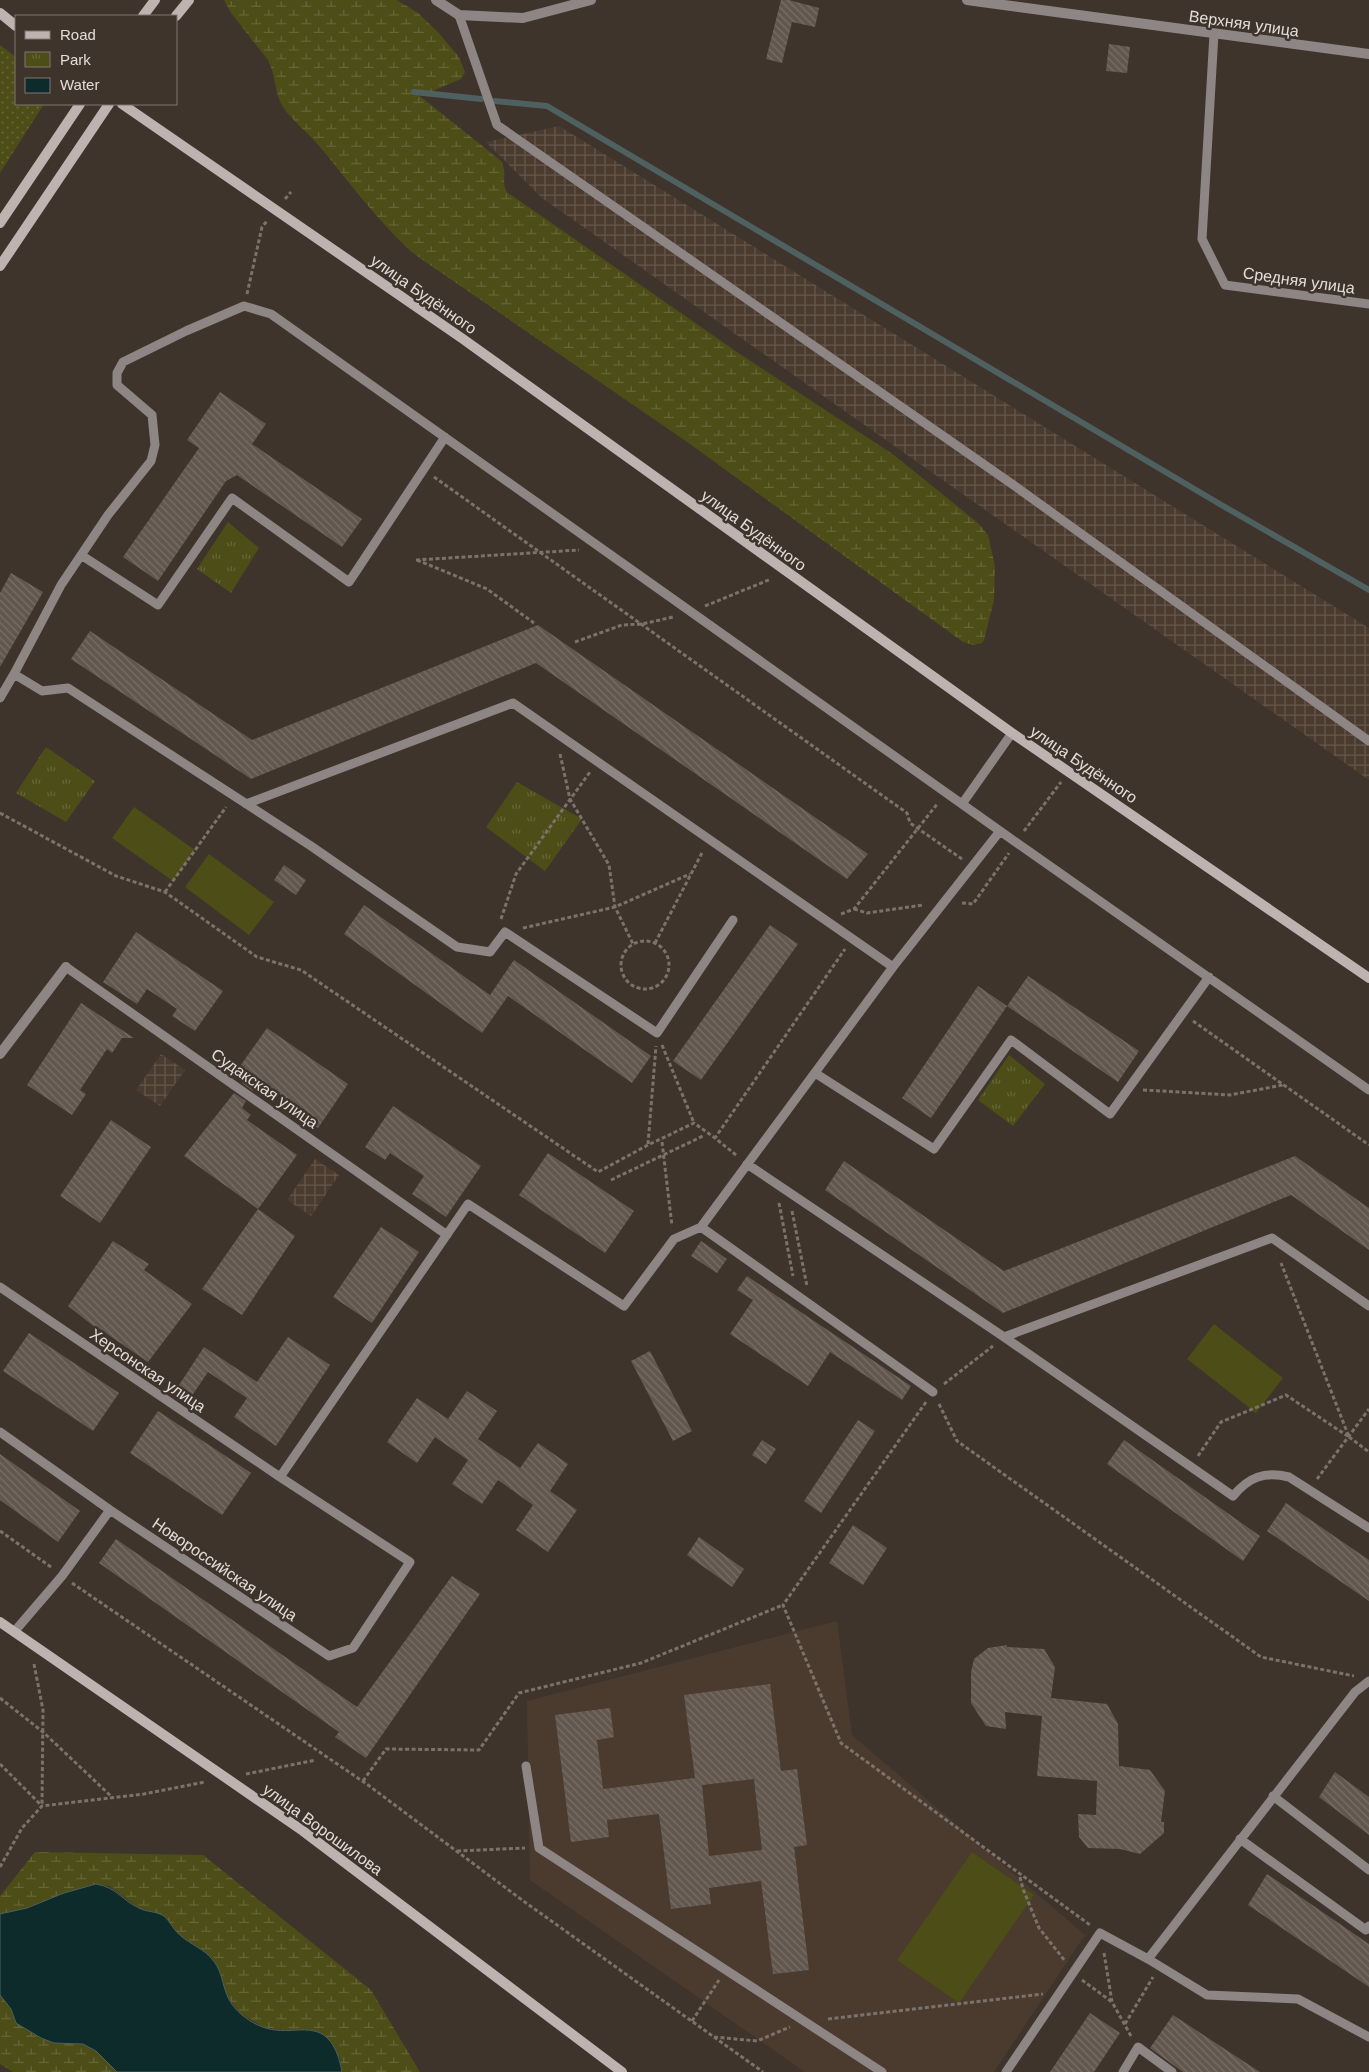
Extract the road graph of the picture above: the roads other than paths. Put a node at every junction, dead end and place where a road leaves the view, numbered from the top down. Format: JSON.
{"nodes":[{"id":1,"x":156,"y":0,"type":"edge"},
{"id":2,"x":189,"y":0,"type":"edge"},
{"id":3,"x":436,"y":0,"type":"edge"},
{"id":4,"x":592,"y":0,"type":"edge"},
{"id":5,"x":968,"y":0,"type":"edge"},
{"id":6,"x":0,"y":13,"type":"edge"},
{"id":7,"x":145,"y":15,"type":"edge"},
{"id":8,"x":177,"y":15,"type":"edge"},
{"id":9,"x":459,"y":15,"type":"junction"},
{"id":10,"x":15,"y":25,"type":"edge"},
{"id":11,"x":1214,"y":34,"type":"junction"},
{"id":12,"x":1369,"y":54,"type":"edge"},
{"id":13,"x":79,"y":105,"type":"edge"},
{"id":14,"x":108,"y":105,"type":"edge"},
{"id":15,"x":123,"y":105,"type":"edge"},
{"id":16,"x":0,"y":223,"type":"edge"},
{"id":17,"x":0,"y":266,"type":"edge"},
{"id":18,"x":1369,"y":304,"type":"edge"},
{"id":19,"x":445,"y":437,"type":"junction"},
{"id":20,"x":81,"y":555,"type":"junction"},
{"id":21,"x":14,"y":674,"type":"junction"},
{"id":22,"x":0,"y":698,"type":"edge"},
{"id":23,"x":1012,"y":733,"type":"junction"},
{"id":24,"x":1369,"y":741,"type":"edge"},
{"id":25,"x":246,"y":804,"type":"junction"},
{"id":26,"x":962,"y":804,"type":"junction"},
{"id":27,"x":1000,"y":832,"type":"junction"},
{"id":28,"x":733,"y":920,"type":"dead end"},
{"id":29,"x":66,"y":967,"type":"joint"},
{"id":30,"x":893,"y":967,"type":"junction"},
{"id":31,"x":1209,"y":978,"type":"junction"},
{"id":32,"x":1369,"y":978,"type":"edge"},
{"id":33,"x":0,"y":1054,"type":"edge"},
{"id":34,"x":815,"y":1073,"type":"junction"},
{"id":35,"x":1369,"y":1090,"type":"edge"},
{"id":36,"x":747,"y":1164,"type":"junction"},
{"id":37,"x":701,"y":1227,"type":"junction"},
{"id":38,"x":447,"y":1235,"type":"junction"},
{"id":39,"x":0,"y":1287,"type":"edge"},
{"id":40,"x":1369,"y":1306,"type":"edge"},
{"id":41,"x":1004,"y":1337,"type":"junction"},
{"id":42,"x":933,"y":1392,"type":"road end"},
{"id":43,"x":0,"y":1432,"type":"edge"},
{"id":44,"x":280,"y":1477,"type":"junction"},
{"id":45,"x":110,"y":1510,"type":"junction"},
{"id":46,"x":1369,"y":1528,"type":"edge"},
{"id":47,"x":410,"y":1562,"type":"joint"},
{"id":48,"x":0,"y":1622,"type":"edge"},
{"id":49,"x":14,"y":1632,"type":"junction"},
{"id":50,"x":1369,"y":1681,"type":"edge"},
{"id":51,"x":526,"y":1766,"type":"dead end"},
{"id":52,"x":1274,"y":1796,"type":"junction"},
{"id":53,"x":1240,"y":1840,"type":"junction"},
{"id":54,"x":1369,"y":1870,"type":"edge"},
{"id":55,"x":1369,"y":1926,"type":"edge"},
{"id":56,"x":1148,"y":1959,"type":"junction"},
{"id":57,"x":1369,"y":2037,"type":"edge"},
{"id":58,"x":622,"y":2072,"type":"edge"},
{"id":59,"x":882,"y":2072,"type":"edge"},
{"id":60,"x":1006,"y":2072,"type":"edge"},
{"id":61,"x":1123,"y":2072,"type":"edge"},
{"id":62,"x":1172,"y":2072,"type":"edge"}],
"edges":[{"from":1,"to":7,"type":"main road"},
{"from":2,"to":8,"type":"main road"},
{"from":3,"to":9,"type":"street"},
{"from":4,"to":9,"type":"street"},
{"from":5,"to":11,"type":"street","name":"Верхняя улица"},
{"from":6,"to":10,"type":"main road"},
{"from":9,"to":24,"type":"lane"},
{"from":11,"to":12,"type":"street","name":"Верхняя улица"},
{"from":11,"to":18,"type":"lane","name":"Средняя улица"},
{"from":13,"to":16,"type":"main road"},
{"from":14,"to":17,"type":"main road"},
{"from":15,"to":23,"type":"main road","name":"улица Будённого"},
{"from":19,"to":20,"type":"lane"},
{"from":19,"to":20,"type":"lane"},
{"from":19,"to":26,"type":"lane"},
{"from":20,"to":21,"type":"lane"},
{"from":21,"to":22,"type":"lane"},
{"from":21,"to":25,"type":"lane"},
{"from":23,"to":26,"type":"lane"},
{"from":23,"to":32,"type":"main road","name":"улица Будённого"},
{"from":25,"to":28,"type":"lane"},
{"from":25,"to":30,"type":"lane"},
{"from":26,"to":27,"type":"lane"},
{"from":27,"to":30,"type":"lane"},
{"from":27,"to":31,"type":"lane"},
{"from":29,"to":33,"type":"street"},
{"from":29,"to":38,"type":"lane","name":"Судакская улица"},
{"from":30,"to":34,"type":"lane"},
{"from":31,"to":34,"type":"lane"},
{"from":31,"to":35,"type":"lane"},
{"from":34,"to":36,"type":"lane"},
{"from":36,"to":37,"type":"lane"},
{"from":36,"to":41,"type":"lane"},
{"from":37,"to":38,"type":"lane"},
{"from":37,"to":42,"type":"lane"},
{"from":38,"to":44,"type":"lane"},
{"from":39,"to":44,"type":"lane","name":"Херсонская улица"},
{"from":40,"to":41,"type":"lane"},
{"from":41,"to":46,"type":"lane"},
{"from":43,"to":45,"type":"lane","name":"Новороссийская улица"},
{"from":44,"to":47,"type":"lane","name":"Херсонская улица"},
{"from":45,"to":47,"type":"lane","name":"Новороссийская улица"},
{"from":45,"to":49,"type":"lane"},
{"from":48,"to":49,"type":"main road","name":"улица Ворошилова"},
{"from":49,"to":58,"type":"main road","name":"улица Ворошилова"},
{"from":50,"to":52,"type":"lane"},
{"from":51,"to":59,"type":"lane"},
{"from":52,"to":53,"type":"lane"},
{"from":52,"to":54,"type":"lane"},
{"from":53,"to":55,"type":"lane"},
{"from":53,"to":56,"type":"lane"},
{"from":56,"to":57,"type":"lane"},
{"from":56,"to":60,"type":"lane"},
{"from":61,"to":62,"type":"lane"}]}
